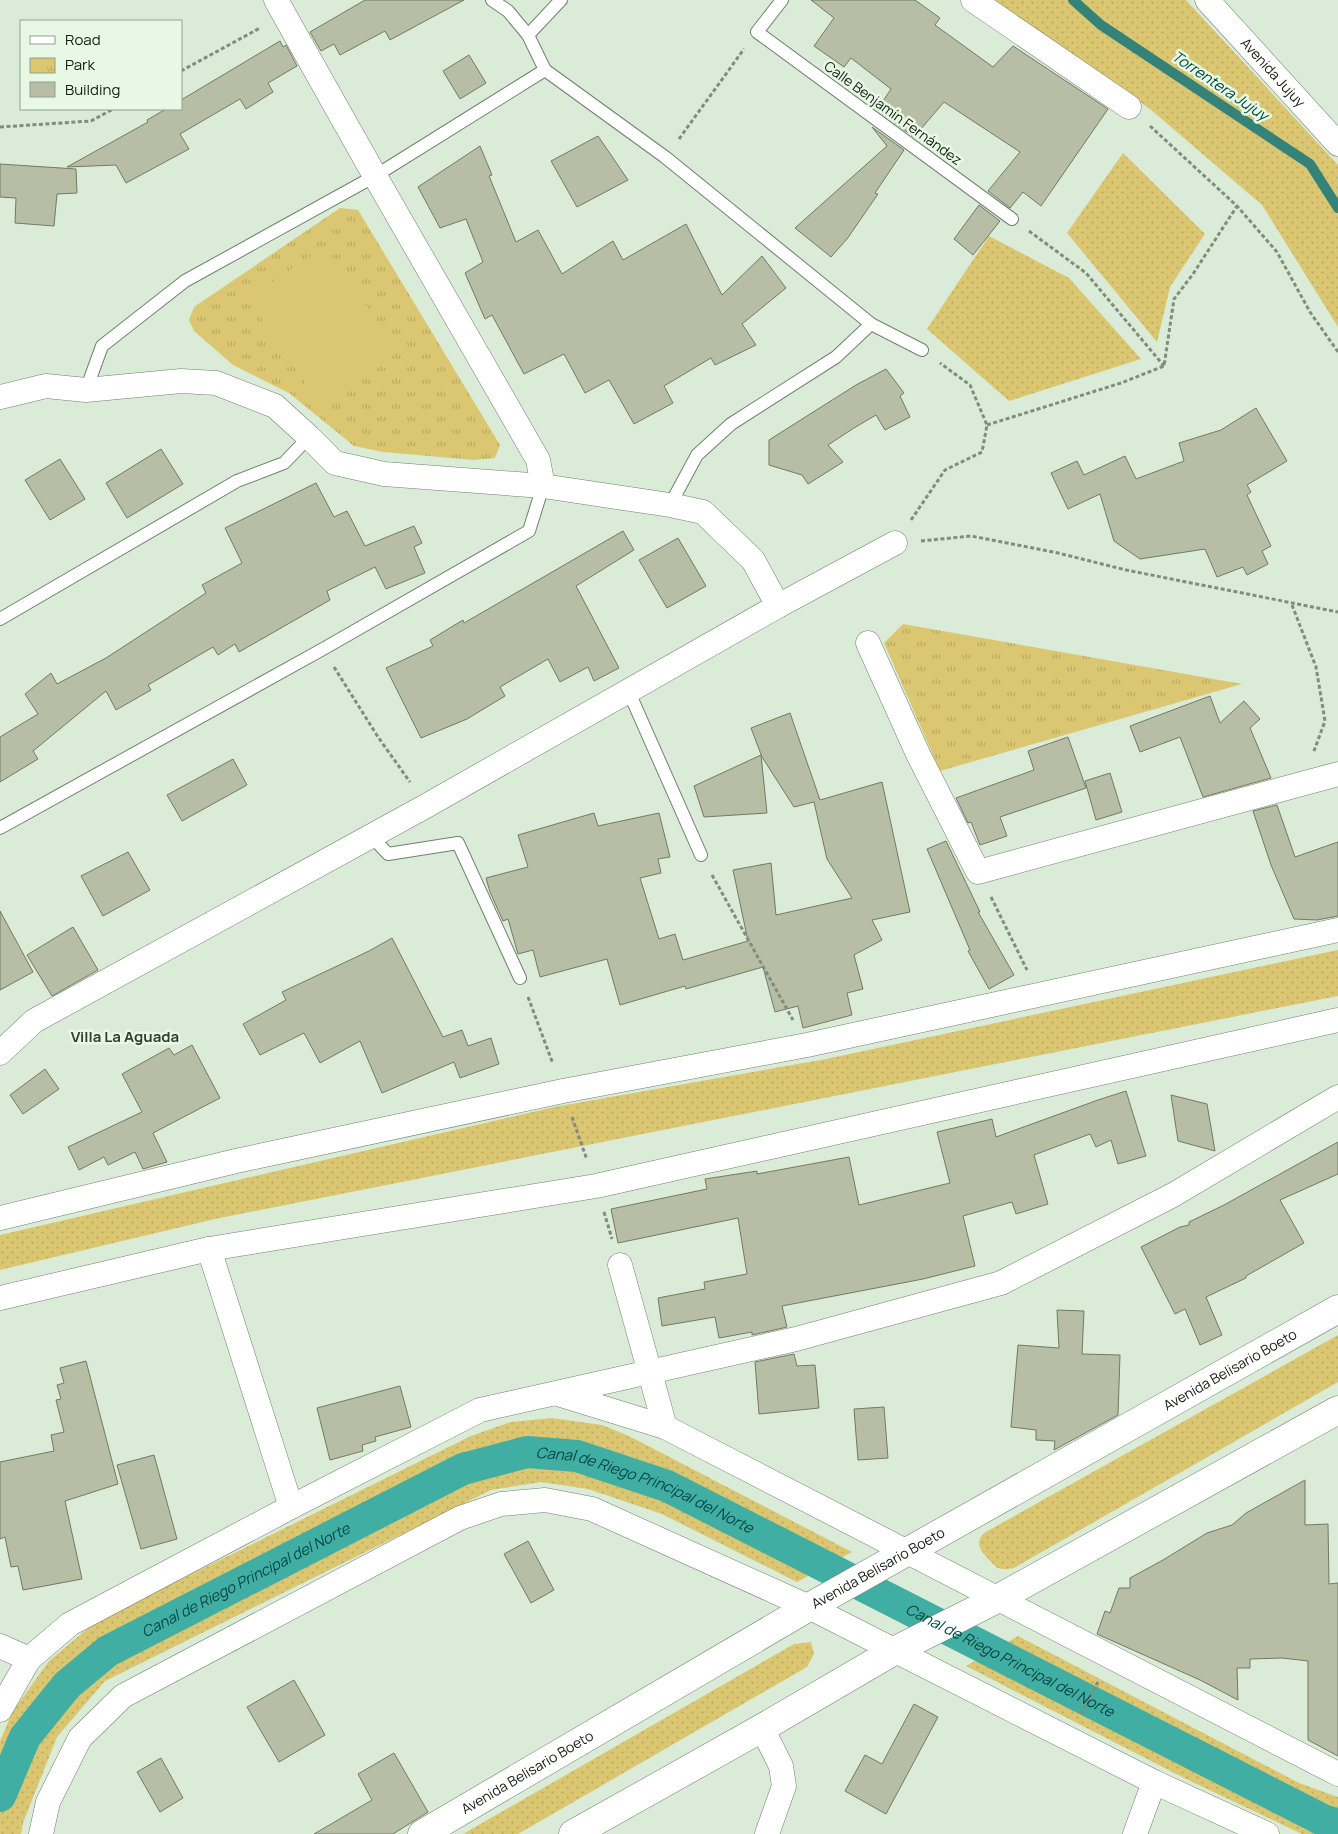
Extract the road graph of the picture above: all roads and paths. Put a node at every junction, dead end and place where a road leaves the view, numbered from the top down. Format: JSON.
{"nodes":[{"id":1,"x":492,"y":0,"type":"edge"},
{"id":2,"x":561,"y":0,"type":"edge"},
{"id":3,"x":782,"y":0,"type":"edge"},
{"id":4,"x":973,"y":0,"type":"edge"},
{"id":5,"x":1207,"y":0,"type":"edge"},
{"id":6,"x":280,"y":7,"type":"edge"},
{"id":7,"x":757,"y":32,"type":"junction"},
{"id":8,"x":528,"y":35,"type":"junction"},
{"id":9,"x":182,"y":70,"type":"edge"},
{"id":10,"x":545,"y":70,"type":"junction"},
{"id":11,"x":1129,"y":107,"type":"joint"},
{"id":12,"x":111,"y":110,"type":"edge"},
{"id":13,"x":0,"y":127,"type":"edge"},
{"id":14,"x":1338,"y":144,"type":"edge"},
{"id":15,"x":665,"y":157,"type":"junction"},
{"id":16,"x":375,"y":176,"type":"junction"},
{"id":17,"x":1237,"y":206,"type":"junction"},
{"id":18,"x":1012,"y":218,"type":"joint"},
{"id":19,"x":871,"y":324,"type":"junction"},
{"id":20,"x":922,"y":350,"type":"joint"},
{"id":21,"x":1338,"y":352,"type":"edge"},
{"id":22,"x":1164,"y":366,"type":"junction"},
{"id":23,"x":86,"y":390,"type":"junction"},
{"id":24,"x":0,"y":397,"type":"edge"},
{"id":25,"x":987,"y":425,"type":"junction"},
{"id":26,"x":309,"y":436,"type":"junction"},
{"id":27,"x":543,"y":486,"type":"junction"},
{"id":28,"x":670,"y":505,"type":"junction"},
{"id":29,"x":896,"y":543,"type":"junction"},
{"id":30,"x":1292,"y":604,"type":"junction"},
{"id":31,"x":778,"y":606,"type":"junction"},
{"id":32,"x":1338,"y":612,"type":"edge"},
{"id":33,"x":0,"y":619,"type":"edge"},
{"id":34,"x":868,"y":643,"type":"dead end"},
{"id":35,"x":323,"y":649,"type":"junction"},
{"id":36,"x":628,"y":690,"type":"junction"},
{"id":37,"x":1338,"y":774,"type":"edge"},
{"id":38,"x":1303,"y":783,"type":"junction"},
{"id":39,"x":426,"y":806,"type":"junction"},
{"id":40,"x":0,"y":828,"type":"edge"},
{"id":41,"x":371,"y":836,"type":"junction"},
{"id":42,"x":701,"y":855,"type":"joint"},
{"id":43,"x":978,"y":872,"type":"junction"},
{"id":44,"x":1338,"y":930,"type":"edge"},
{"id":45,"x":520,"y":978,"type":"joint"},
{"id":46,"x":1040,"y":996,"type":"junction"},
{"id":47,"x":1338,"y":1020,"type":"edge"},
{"id":48,"x":807,"y":1045,"type":"junction"},
{"id":49,"x":0,"y":1053,"type":"edge"},
{"id":50,"x":563,"y":1092,"type":"junction"},
{"id":51,"x":1338,"y":1097,"type":"edge"},
{"id":52,"x":596,"y":1186,"type":"junction"},
{"id":53,"x":0,"y":1218,"type":"edge"},
{"id":54,"x":209,"y":1249,"type":"junction"},
{"id":55,"x":620,"y":1265,"type":"joint"},
{"id":56,"x":0,"y":1298,"type":"edge"},
{"id":57,"x":1338,"y":1309,"type":"edge"},
{"id":58,"x":651,"y":1372,"type":"junction"},
{"id":59,"x":556,"y":1394,"type":"junction"},
{"id":60,"x":1338,"y":1410,"type":"edge"},
{"id":61,"x":665,"y":1427,"type":"junction"},
{"id":62,"x":291,"y":1507,"type":"junction"},
{"id":63,"x":908,"y":1552,"type":"junction"},
{"id":64,"x":820,"y":1601,"type":"junction"},
{"id":65,"x":986,"y":1605,"type":"junction"},
{"id":66,"x":0,"y":1646,"type":"edge"},
{"id":67,"x":894,"y":1650,"type":"junction"},
{"id":68,"x":28,"y":1659,"type":"junction"},
{"id":69,"x":1096,"y":1685,"type":"dead end"},
{"id":70,"x":0,"y":1710,"type":"edge"},
{"id":71,"x":1082,"y":1713,"type":"dead end"},
{"id":72,"x":762,"y":1728,"type":"junction"},
{"id":73,"x":1338,"y":1774,"type":"edge"},
{"id":74,"x":1154,"y":1782,"type":"junction"},
{"id":75,"x":41,"y":1834,"type":"edge"},
{"id":76,"x":422,"y":1834,"type":"edge"},
{"id":77,"x":574,"y":1834,"type":"edge"},
{"id":78,"x":767,"y":1834,"type":"edge"},
{"id":79,"x":1135,"y":1834,"type":"edge"},
{"id":80,"x":1267,"y":1834,"type":"edge"}],
"edges":[{"from":1,"to":8,"type":"lane"},
{"from":2,"to":8,"type":"lane"},
{"from":3,"to":7,"type":"lane"},
{"from":4,"to":11,"type":"street"},
{"from":5,"to":14,"type":"street","name":"Avenida Jujuy"},
{"from":6,"to":9,"type":"path"},
{"from":6,"to":16,"type":"street"},
{"from":7,"to":15,"type":"path"},
{"from":7,"to":18,"type":"lane","name":"Calle Benjamín Fernández"},
{"from":8,"to":10,"type":"lane"},
{"from":10,"to":15,"type":"lane"},
{"from":10,"to":16,"type":"lane"},
{"from":11,"to":17,"type":"path"},
{"from":12,"to":13,"type":"path"},
{"from":15,"to":19,"type":"lane"},
{"from":16,"to":23,"type":"lane"},
{"from":16,"to":27,"type":"street"},
{"from":17,"to":21,"type":"path"},
{"from":17,"to":22,"type":"path"},
{"from":18,"to":22,"type":"path"},
{"from":19,"to":20,"type":"lane"},
{"from":19,"to":28,"type":"lane"},
{"from":20,"to":25,"type":"path"},
{"from":22,"to":25,"type":"path"},
{"from":23,"to":24,"type":"street"},
{"from":23,"to":26,"type":"street"},
{"from":25,"to":29,"type":"path"},
{"from":26,"to":27,"type":"street"},
{"from":26,"to":33,"type":"lane"},
{"from":27,"to":28,"type":"street"},
{"from":27,"to":35,"type":"lane"},
{"from":28,"to":31,"type":"street"},
{"from":29,"to":30,"type":"path"},
{"from":29,"to":31,"type":"street"},
{"from":30,"to":32,"type":"path"},
{"from":30,"to":38,"type":"path"},
{"from":31,"to":36,"type":"street"},
{"from":34,"to":43,"type":"street"},
{"from":35,"to":39,"type":"path"},
{"from":35,"to":40,"type":"lane"},
{"from":36,"to":39,"type":"street"},
{"from":36,"to":42,"type":"lane"},
{"from":37,"to":38,"type":"street"},
{"from":38,"to":43,"type":"street"},
{"from":39,"to":41,"type":"street"},
{"from":41,"to":45,"type":"lane"},
{"from":41,"to":49,"type":"street"},
{"from":42,"to":48,"type":"path"},
{"from":43,"to":46,"type":"path"},
{"from":44,"to":46,"type":"street"},
{"from":45,"to":50,"type":"path"},
{"from":46,"to":48,"type":"street"},
{"from":47,"to":52,"type":"street"},
{"from":48,"to":50,"type":"street"},
{"from":50,"to":52,"type":"path"},
{"from":50,"to":53,"type":"street"},
{"from":51,"to":58,"type":"street"},
{"from":52,"to":54,"type":"street"},
{"from":52,"to":55,"type":"path"},
{"from":54,"to":56,"type":"street"},
{"from":54,"to":62,"type":"street"},
{"from":55,"to":58,"type":"street"},
{"from":57,"to":63,"type":"street","name":"Avenida Belisario Boeto"},
{"from":58,"to":59,"type":"street"},
{"from":58,"to":61,"type":"street"},
{"from":59,"to":61,"type":"street"},
{"from":59,"to":62,"type":"street"},
{"from":60,"to":65,"type":"street"},
{"from":61,"to":63,"type":"street"},
{"from":62,"to":68,"type":"street"},
{"from":63,"to":64,"type":"street","name":"Avenida Belisario Boeto"},
{"from":63,"to":65,"type":"street"},
{"from":64,"to":67,"type":"street"},
{"from":64,"to":75,"type":"street"},
{"from":64,"to":76,"type":"street","name":"Avenida Belisario Boeto"},
{"from":65,"to":67,"type":"street"},
{"from":65,"to":73,"type":"street"},
{"from":66,"to":68,"type":"street"},
{"from":67,"to":72,"type":"street"},
{"from":67,"to":74,"type":"street"},
{"from":68,"to":70,"type":"street"},
{"from":69,"to":71,"type":"path"},
{"from":72,"to":77,"type":"street"},
{"from":72,"to":78,"type":"street"},
{"from":74,"to":79,"type":"street"},
{"from":74,"to":80,"type":"street"}]}
